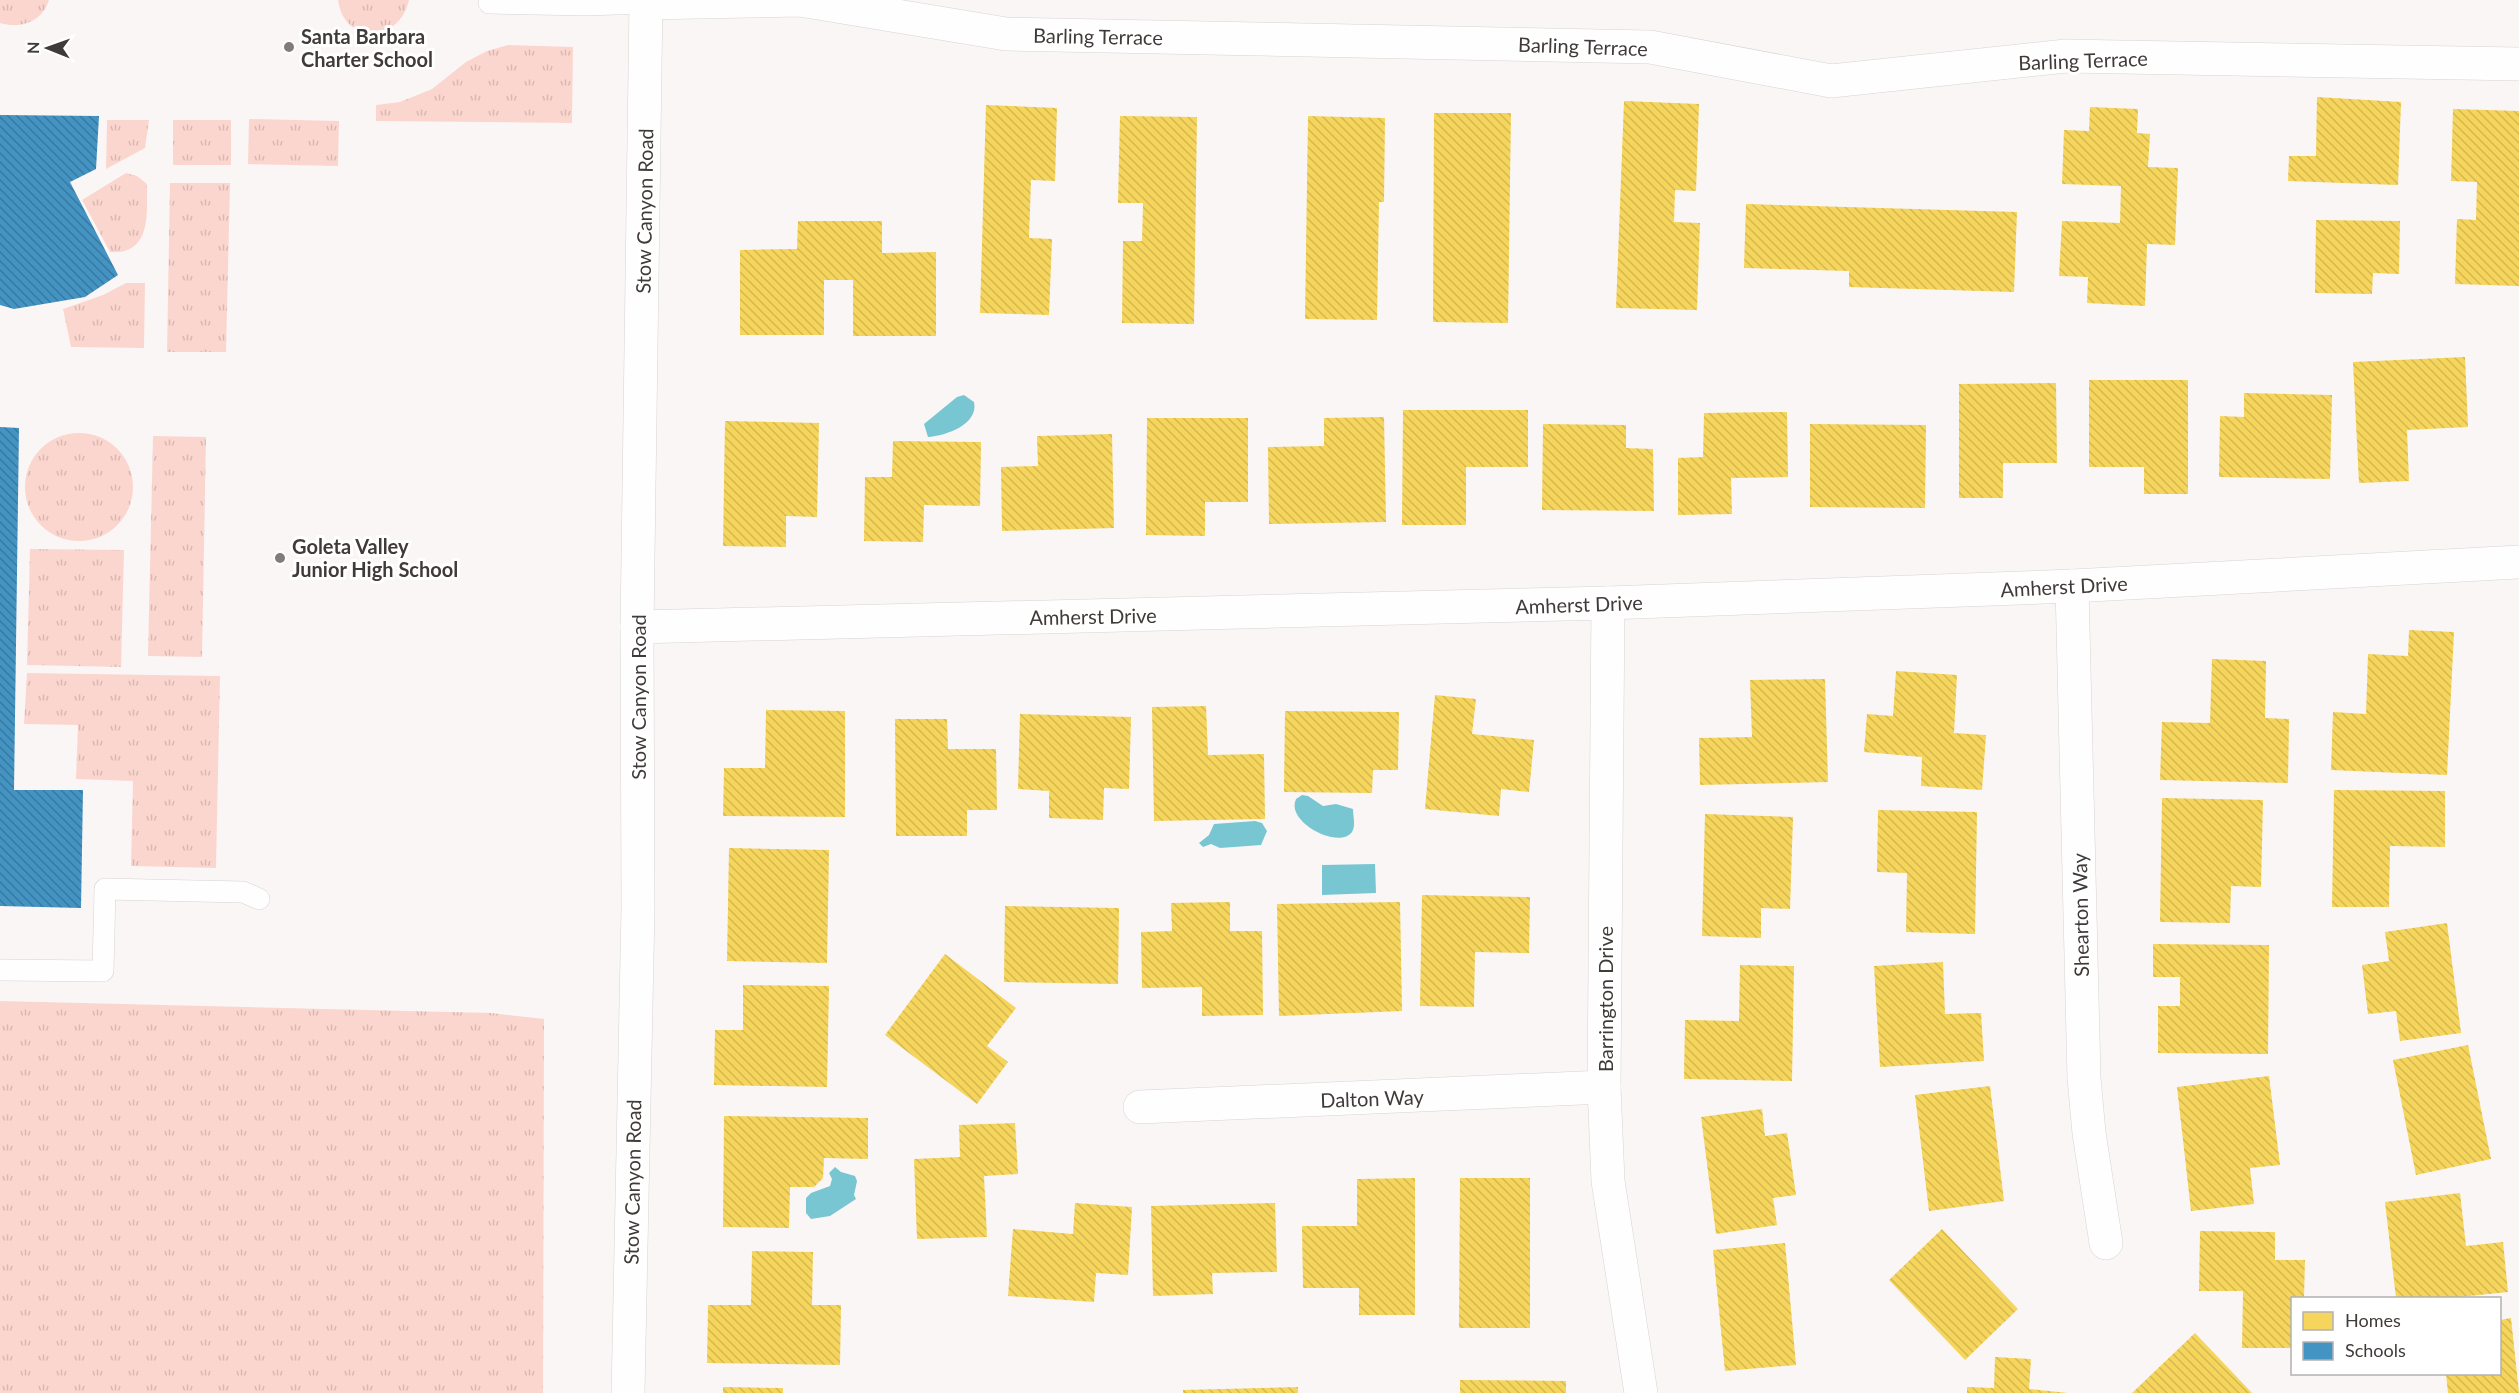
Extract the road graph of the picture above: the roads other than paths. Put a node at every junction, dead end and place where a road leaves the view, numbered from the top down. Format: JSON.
{"nodes":[{"id":1,"x":646,"y":2,"type":"edge"},
{"id":2,"x":489,"y":3,"type":"dead end"},
{"id":3,"x":2519,"y":63,"type":"edge"},
{"id":4,"x":2519,"y":562,"type":"edge"},
{"id":5,"x":2072,"y":586,"type":"junction"},
{"id":6,"x":1608,"y":603,"type":"junction"},
{"id":7,"x":638,"y":627,"type":"junction"},
{"id":8,"x":259,"y":899,"type":"dead end"},
{"id":9,"x":0,"y":970,"type":"edge"},
{"id":10,"x":1605,"y":1088,"type":"junction"},
{"id":11,"x":1140,"y":1107,"type":"dead end"},
{"id":12,"x":2106,"y":1243,"type":"dead end"},
{"id":13,"x":628,"y":1393,"type":"edge"},
{"id":14,"x":1641,"y":1393,"type":"edge"}],
"edges":[{"from":1,"to":2,"type":"lane"},
{"from":1,"to":3,"type":"street","name":"Barling Terrace"},
{"from":1,"to":7,"type":"street","name":"Stow Canyon Road"},
{"from":4,"to":5,"type":"street","name":"Amherst Drive"},
{"from":5,"to":6,"type":"street","name":"Amherst Drive"},
{"from":5,"to":12,"type":"street","name":"Shearton Way"},
{"from":6,"to":7,"type":"street","name":"Amherst Drive"},
{"from":6,"to":10,"type":"street","name":"Barrington Drive"},
{"from":7,"to":13,"type":"street","name":"Stow Canyon Road"},
{"from":8,"to":9,"type":"lane"},
{"from":10,"to":11,"type":"street","name":"Dalton Way"},
{"from":10,"to":14,"type":"street","name":"Barrington Drive"}]}
